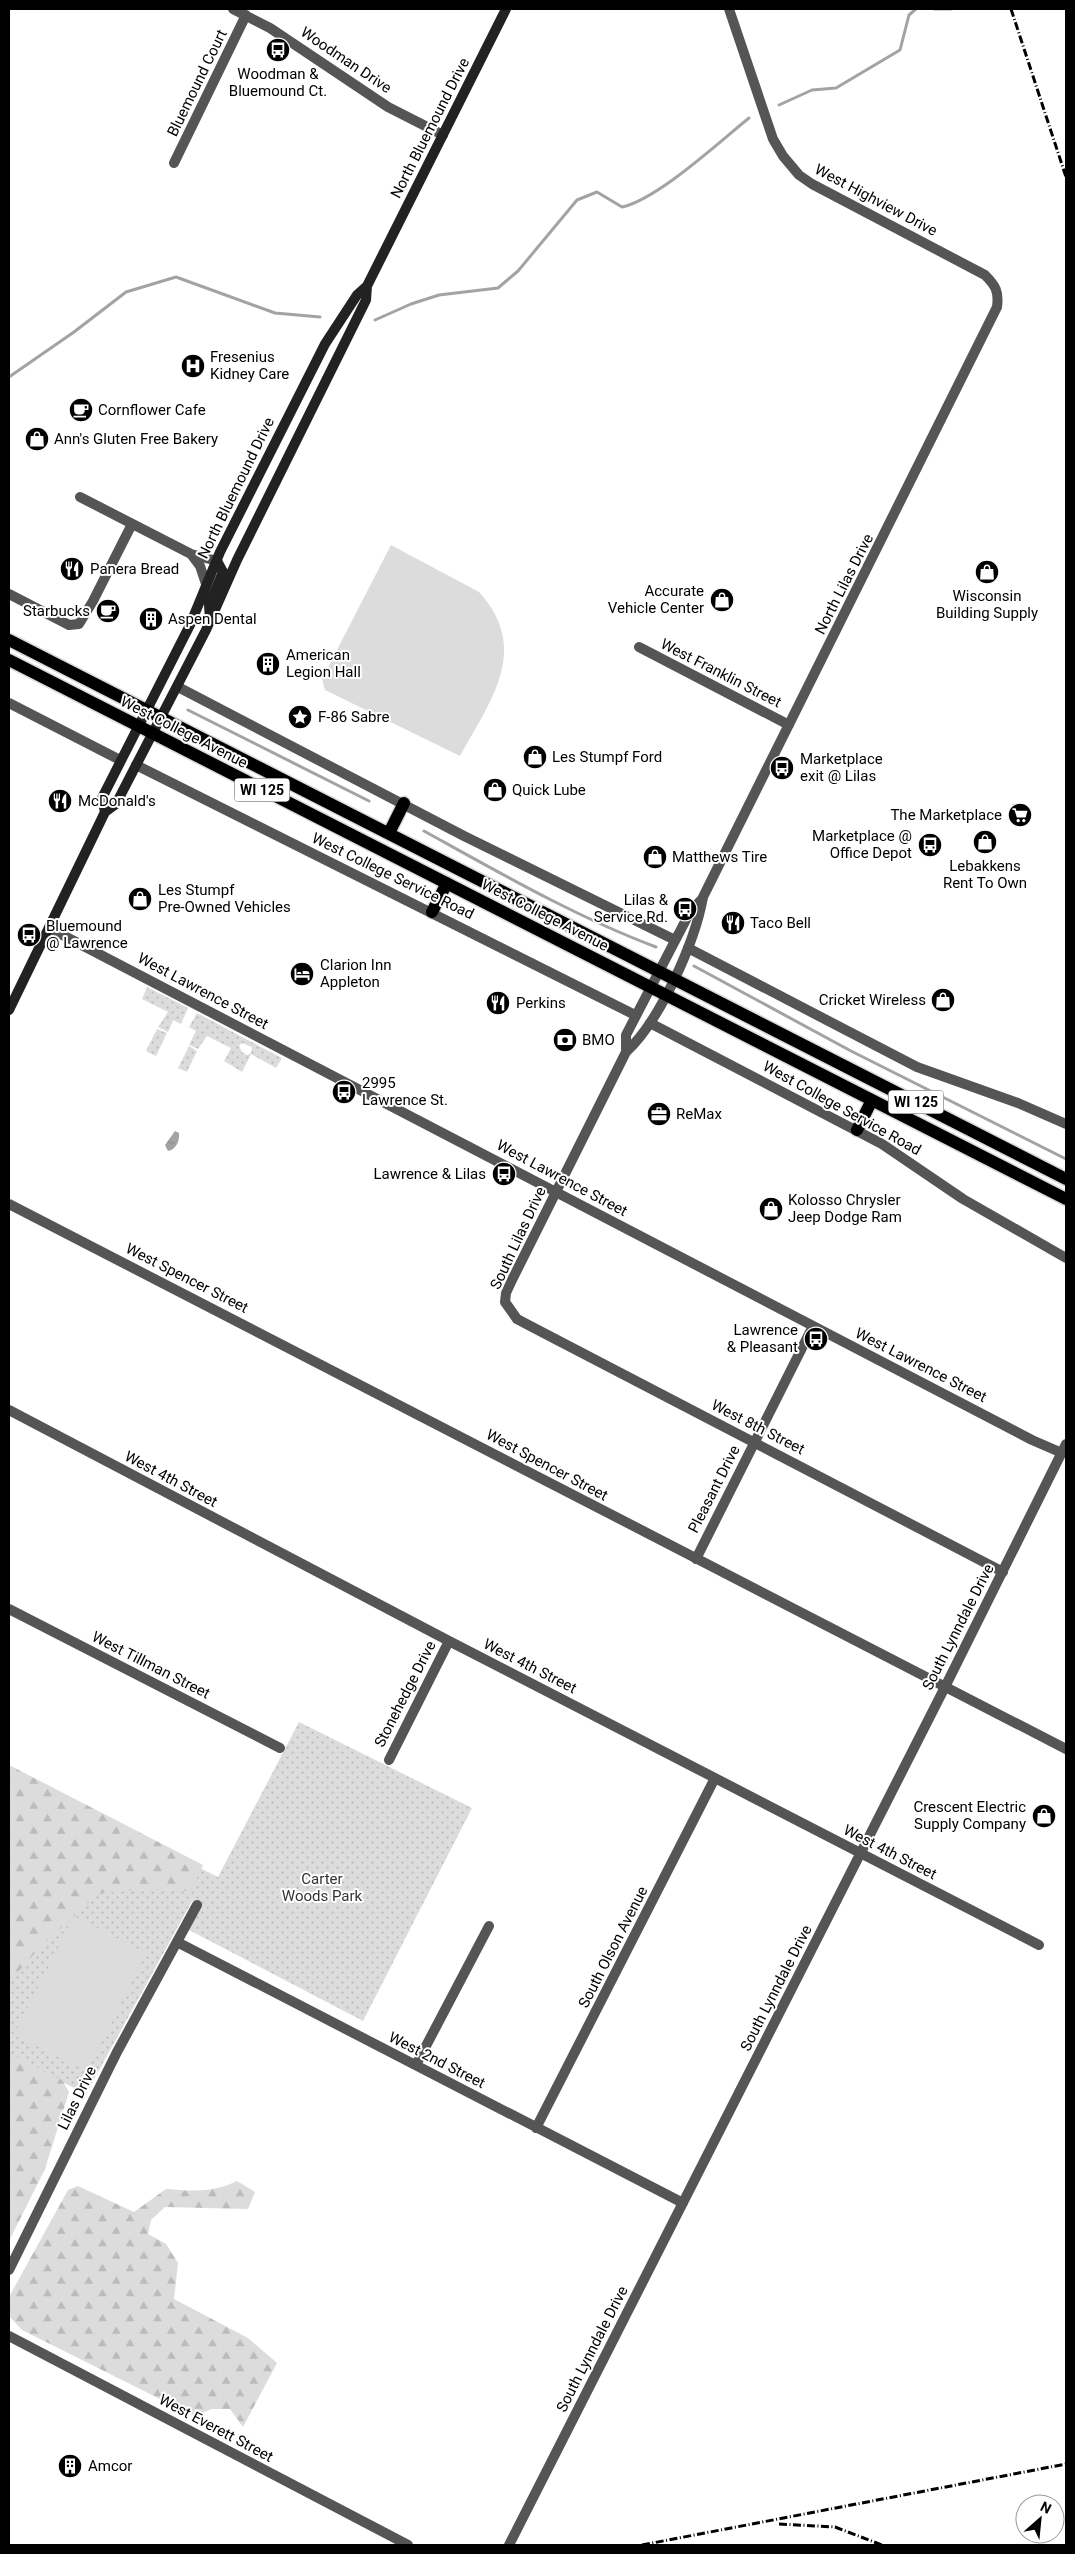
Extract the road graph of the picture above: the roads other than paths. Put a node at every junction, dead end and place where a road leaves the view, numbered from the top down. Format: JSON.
{"nodes":[{"id":1,"x":233,"y":9,"type":"edge"},
{"id":2,"x":506,"y":9,"type":"edge"},
{"id":3,"x":728,"y":9,"type":"edge"},
{"id":4,"x":246,"y":15,"type":"junction"},
{"id":5,"x":443,"y":135,"type":"junction"},
{"id":6,"x":174,"y":163,"type":"dead end"},
{"id":7,"x":992,"y":282,"type":"joint"},
{"id":8,"x":367,"y":286,"type":"junction"},
{"id":9,"x":80,"y":497,"type":"dead end"},
{"id":10,"x":132,"y":524,"type":"junction"},
{"id":11,"x":191,"y":554,"type":"junction"},
{"id":12,"x":216,"y":561,"type":"junction"},
{"id":13,"x":206,"y":584,"type":"junction"},
{"id":14,"x":9,"y":594,"type":"edge"},
{"id":15,"x":210,"y":622,"type":"junction"},
{"id":16,"x":9,"y":640,"type":"edge"},
{"id":17,"x":638,"y":648,"type":"dead end"},
{"id":18,"x":9,"y":660,"type":"edge"},
{"id":19,"x":178,"y":686,"type":"junction"},
{"id":20,"x":9,"y":704,"type":"edge"},
{"id":21,"x":147,"y":711,"type":"junction"},
{"id":22,"x":162,"y":719,"type":"junction"},
{"id":23,"x":789,"y":725,"type":"junction"},
{"id":24,"x":139,"y":726,"type":"junction"},
{"id":25,"x":153,"y":734,"type":"junction"},
{"id":26,"x":120,"y":760,"type":"junction"},
{"id":27,"x":136,"y":765,"type":"junction"},
{"id":28,"x":404,"y":803,"type":"junction"},
{"id":29,"x":105,"y":812,"type":"junction"},
{"id":30,"x":389,"y":834,"type":"junction"},
{"id":31,"x":447,"y":883,"type":"junction"},
{"id":32,"x":703,"y":898,"type":"junction"},
{"id":33,"x":432,"y":912,"type":"junction"},
{"id":34,"x":49,"y":928,"type":"junction"},
{"id":35,"x":675,"y":940,"type":"junction"},
{"id":36,"x":688,"y":948,"type":"junction"},
{"id":37,"x":658,"y":971,"type":"junction"},
{"id":38,"x":674,"y":979,"type":"junction"},
{"id":39,"x":650,"y":987,"type":"junction"},
{"id":40,"x":665,"y":995,"type":"junction"},
{"id":41,"x":9,"y":1010,"type":"edge"},
{"id":42,"x":635,"y":1015,"type":"junction"},
{"id":43,"x":650,"y":1023,"type":"junction"},
{"id":44,"x":626,"y":1052,"type":"junction"},
{"id":45,"x":872,"y":1100,"type":"junction"},
{"id":46,"x":1066,"y":1124,"type":"edge"},
{"id":47,"x":857,"y":1130,"type":"junction"},
{"id":48,"x":1066,"y":1179,"type":"edge"},
{"id":49,"x":556,"y":1192,"type":"junction"},
{"id":50,"x":1066,"y":1199,"type":"edge"},
{"id":51,"x":11,"y":1203,"type":"edge"},
{"id":52,"x":1066,"y":1258,"type":"edge"},
{"id":53,"x":505,"y":1302,"type":"joint"},
{"id":54,"x":813,"y":1326,"type":"junction"},
{"id":55,"x":9,"y":1410,"type":"edge"},
{"id":56,"x":755,"y":1443,"type":"junction"},
{"id":57,"x":1064,"y":1448,"type":"edge"},
{"id":58,"x":696,"y":1559,"type":"junction"},
{"id":59,"x":1003,"y":1572,"type":"junction"},
{"id":60,"x":9,"y":1609,"type":"edge"},
{"id":61,"x":449,"y":1641,"type":"junction"},
{"id":62,"x":945,"y":1687,"type":"junction"},
{"id":63,"x":280,"y":1748,"type":"dead end"},
{"id":64,"x":1066,"y":1749,"type":"edge"},
{"id":65,"x":389,"y":1760,"type":"dead end"},
{"id":66,"x":716,"y":1778,"type":"junction"},
{"id":67,"x":861,"y":1854,"type":"junction"},
{"id":68,"x":197,"y":1905,"type":"dead end"},
{"id":69,"x":489,"y":1926,"type":"dead end"},
{"id":70,"x":177,"y":1942,"type":"junction"},
{"id":71,"x":1039,"y":1945,"type":"dead end"},
{"id":72,"x":416,"y":2066,"type":"junction"},
{"id":73,"x":536,"y":2128,"type":"junction"},
{"id":74,"x":683,"y":2204,"type":"junction"},
{"id":75,"x":9,"y":2270,"type":"edge"},
{"id":76,"x":9,"y":2336,"type":"edge"},
{"id":77,"x":408,"y":2545,"type":"edge"},
{"id":78,"x":509,"y":2545,"type":"edge"}],
"edges":[{"from":1,"to":4,"type":"street","name":"Woodman Drive"},
{"from":2,"to":5,"type":"main road","name":"North Bluemound Drive"},
{"from":3,"to":7,"type":"street","name":"West Highview Drive"},
{"from":4,"to":5,"type":"street","name":"Woodman Drive"},
{"from":4,"to":6,"type":"street","name":"Bluemound Court"},
{"from":5,"to":8,"type":"main road","name":"North Bluemound Drive"},
{"from":7,"to":23,"type":"street","name":"North Lilas Drive"},
{"from":8,"to":12,"type":"main road","name":"North Bluemound Drive"},
{"from":8,"to":15,"type":"main road","name":"North Bluemound Drive"},
{"from":9,"to":10,"type":"street"},
{"from":10,"to":11,"type":"street"},
{"from":10,"to":14,"type":"street"},
{"from":11,"to":12,"type":"street"},
{"from":11,"to":13,"type":"street"},
{"from":12,"to":13,"type":"main road","name":"North Bluemound Drive"},
{"from":12,"to":15,"type":"main road"},
{"from":13,"to":21,"type":"main road","name":"North Bluemound Drive"},
{"from":15,"to":19,"type":"main road","name":"North Bluemound Drive"},
{"from":16,"to":21,"type":"main road","name":"West College Avenue","number":"WI 125"},
{"from":17,"to":23,"type":"street","name":"West Franklin Street"},
{"from":18,"to":24,"type":"main road","name":"West College Avenue","number":"WI 125"},
{"from":19,"to":22,"type":"main road","name":"North Bluemound Drive"},
{"from":19,"to":28,"type":"street"},
{"from":20,"to":26,"type":"street"},
{"from":21,"to":22,"type":"main road","name":"West College Avenue","number":"WI 125"},
{"from":21,"to":24,"type":"main road","name":"North Bluemound Drive"},
{"from":22,"to":25,"type":"main road","name":"North Bluemound Drive"},
{"from":22,"to":30,"type":"main road","name":"West College Avenue","number":"WI 125"},
{"from":23,"to":32,"type":"street","name":"North Lilas Drive"},
{"from":24,"to":25,"type":"main road","name":"West College Avenue","number":"WI 125"},
{"from":24,"to":26,"type":"main road","name":"North Bluemound Drive"},
{"from":25,"to":27,"type":"main road","name":"North Bluemound Drive"},
{"from":25,"to":31,"type":"main road","name":"West College Avenue","number":"WI 125"},
{"from":26,"to":29,"type":"main road","name":"North Bluemound Drive"},
{"from":27,"to":29,"type":"main road","name":"North Bluemound Drive"},
{"from":27,"to":33,"type":"street","name":"West College Service Road"},
{"from":28,"to":30,"type":"main road"},
{"from":28,"to":35,"type":"street"},
{"from":29,"to":34,"type":"main road"},
{"from":30,"to":37,"type":"main road","name":"West College Avenue","number":"WI 125"},
{"from":31,"to":33,"type":"main road"},
{"from":31,"to":39,"type":"main road","name":"West College Avenue","number":"WI 125"},
{"from":32,"to":35,"type":"street","name":"North Lilas Drive"},
{"from":32,"to":36,"type":"street","name":"North Lilas Drive"},
{"from":33,"to":42,"type":"street","name":"West College Service Road"},
{"from":34,"to":41,"type":"main road"},
{"from":34,"to":49,"type":"street","name":"West Lawrence Street"},
{"from":35,"to":37,"type":"street","name":"North Lilas Drive"},
{"from":36,"to":38,"type":"street","name":"North Lilas Drive"},
{"from":36,"to":46,"type":"street"},
{"from":37,"to":38,"type":"main road","name":"West College Avenue","number":"WI 125"},
{"from":37,"to":39,"type":"street","name":"South Lilas Drive"},
{"from":38,"to":40,"type":"street","name":"South Lilas Drive"},
{"from":38,"to":48,"type":"main road","name":"West College Avenue","number":"WI 125"},
{"from":39,"to":40,"type":"main road","name":"West College Avenue","number":"WI 125"},
{"from":39,"to":42,"type":"street","name":"South Lilas Drive"},
{"from":40,"to":43,"type":"street","name":"South Lilas Drive"},
{"from":40,"to":45,"type":"main road","name":"West College Avenue","number":"WI 125"},
{"from":42,"to":44,"type":"street","name":"South Lilas Drive"},
{"from":43,"to":44,"type":"street","name":"South Lilas Drive"},
{"from":43,"to":47,"type":"street","name":"West College Service Road"},
{"from":44,"to":49,"type":"street","name":"South Lilas Drive"},
{"from":45,"to":47,"type":"main road"},
{"from":45,"to":50,"type":"main road","name":"West College Avenue","number":"WI 125"},
{"from":47,"to":52,"type":"street","name":"West College Service Road"},
{"from":49,"to":53,"type":"street","name":"South Lilas Drive"},
{"from":49,"to":54,"type":"street","name":"West Lawrence Street"},
{"from":51,"to":58,"type":"street","name":"West Spencer Street"},
{"from":53,"to":56,"type":"street","name":"West 8th Street"},
{"from":54,"to":56,"type":"street","name":"Pleasant Drive"},
{"from":54,"to":57,"type":"street","name":"West Lawrence Street"},
{"from":55,"to":61,"type":"street","name":"West 4th Street"},
{"from":56,"to":58,"type":"street","name":"Pleasant Drive"},
{"from":56,"to":59,"type":"street","name":"West 8th Street"},
{"from":57,"to":59,"type":"street","name":"South Lynndale Drive"},
{"from":58,"to":62,"type":"street","name":"West Spencer Street"},
{"from":59,"to":62,"type":"street","name":"South Lynndale Drive"},
{"from":60,"to":63,"type":"street","name":"West Tillman Street"},
{"from":61,"to":65,"type":"street","name":"Stonehedge Drive"},
{"from":61,"to":66,"type":"street","name":"West 4th Street"},
{"from":62,"to":64,"type":"street","name":"West Spencer Street"},
{"from":62,"to":67,"type":"street","name":"South Lynndale Drive"},
{"from":66,"to":67,"type":"street","name":"West 4th Street"},
{"from":66,"to":73,"type":"street","name":"South Olson Avenue"},
{"from":67,"to":71,"type":"street","name":"West 4th Street"},
{"from":67,"to":74,"type":"street","name":"South Lynndale Drive"},
{"from":68,"to":70,"type":"street","name":"Lilas Drive"},
{"from":69,"to":72,"type":"street"},
{"from":70,"to":72,"type":"street","name":"West 2nd Street"},
{"from":70,"to":75,"type":"street","name":"Lilas Drive"},
{"from":72,"to":73,"type":"street","name":"West 2nd Street"},
{"from":73,"to":74,"type":"street","name":"West 2nd Street"},
{"from":74,"to":78,"type":"street","name":"South Lynndale Drive"},
{"from":76,"to":77,"type":"street","name":"West Everett Street"}]}
